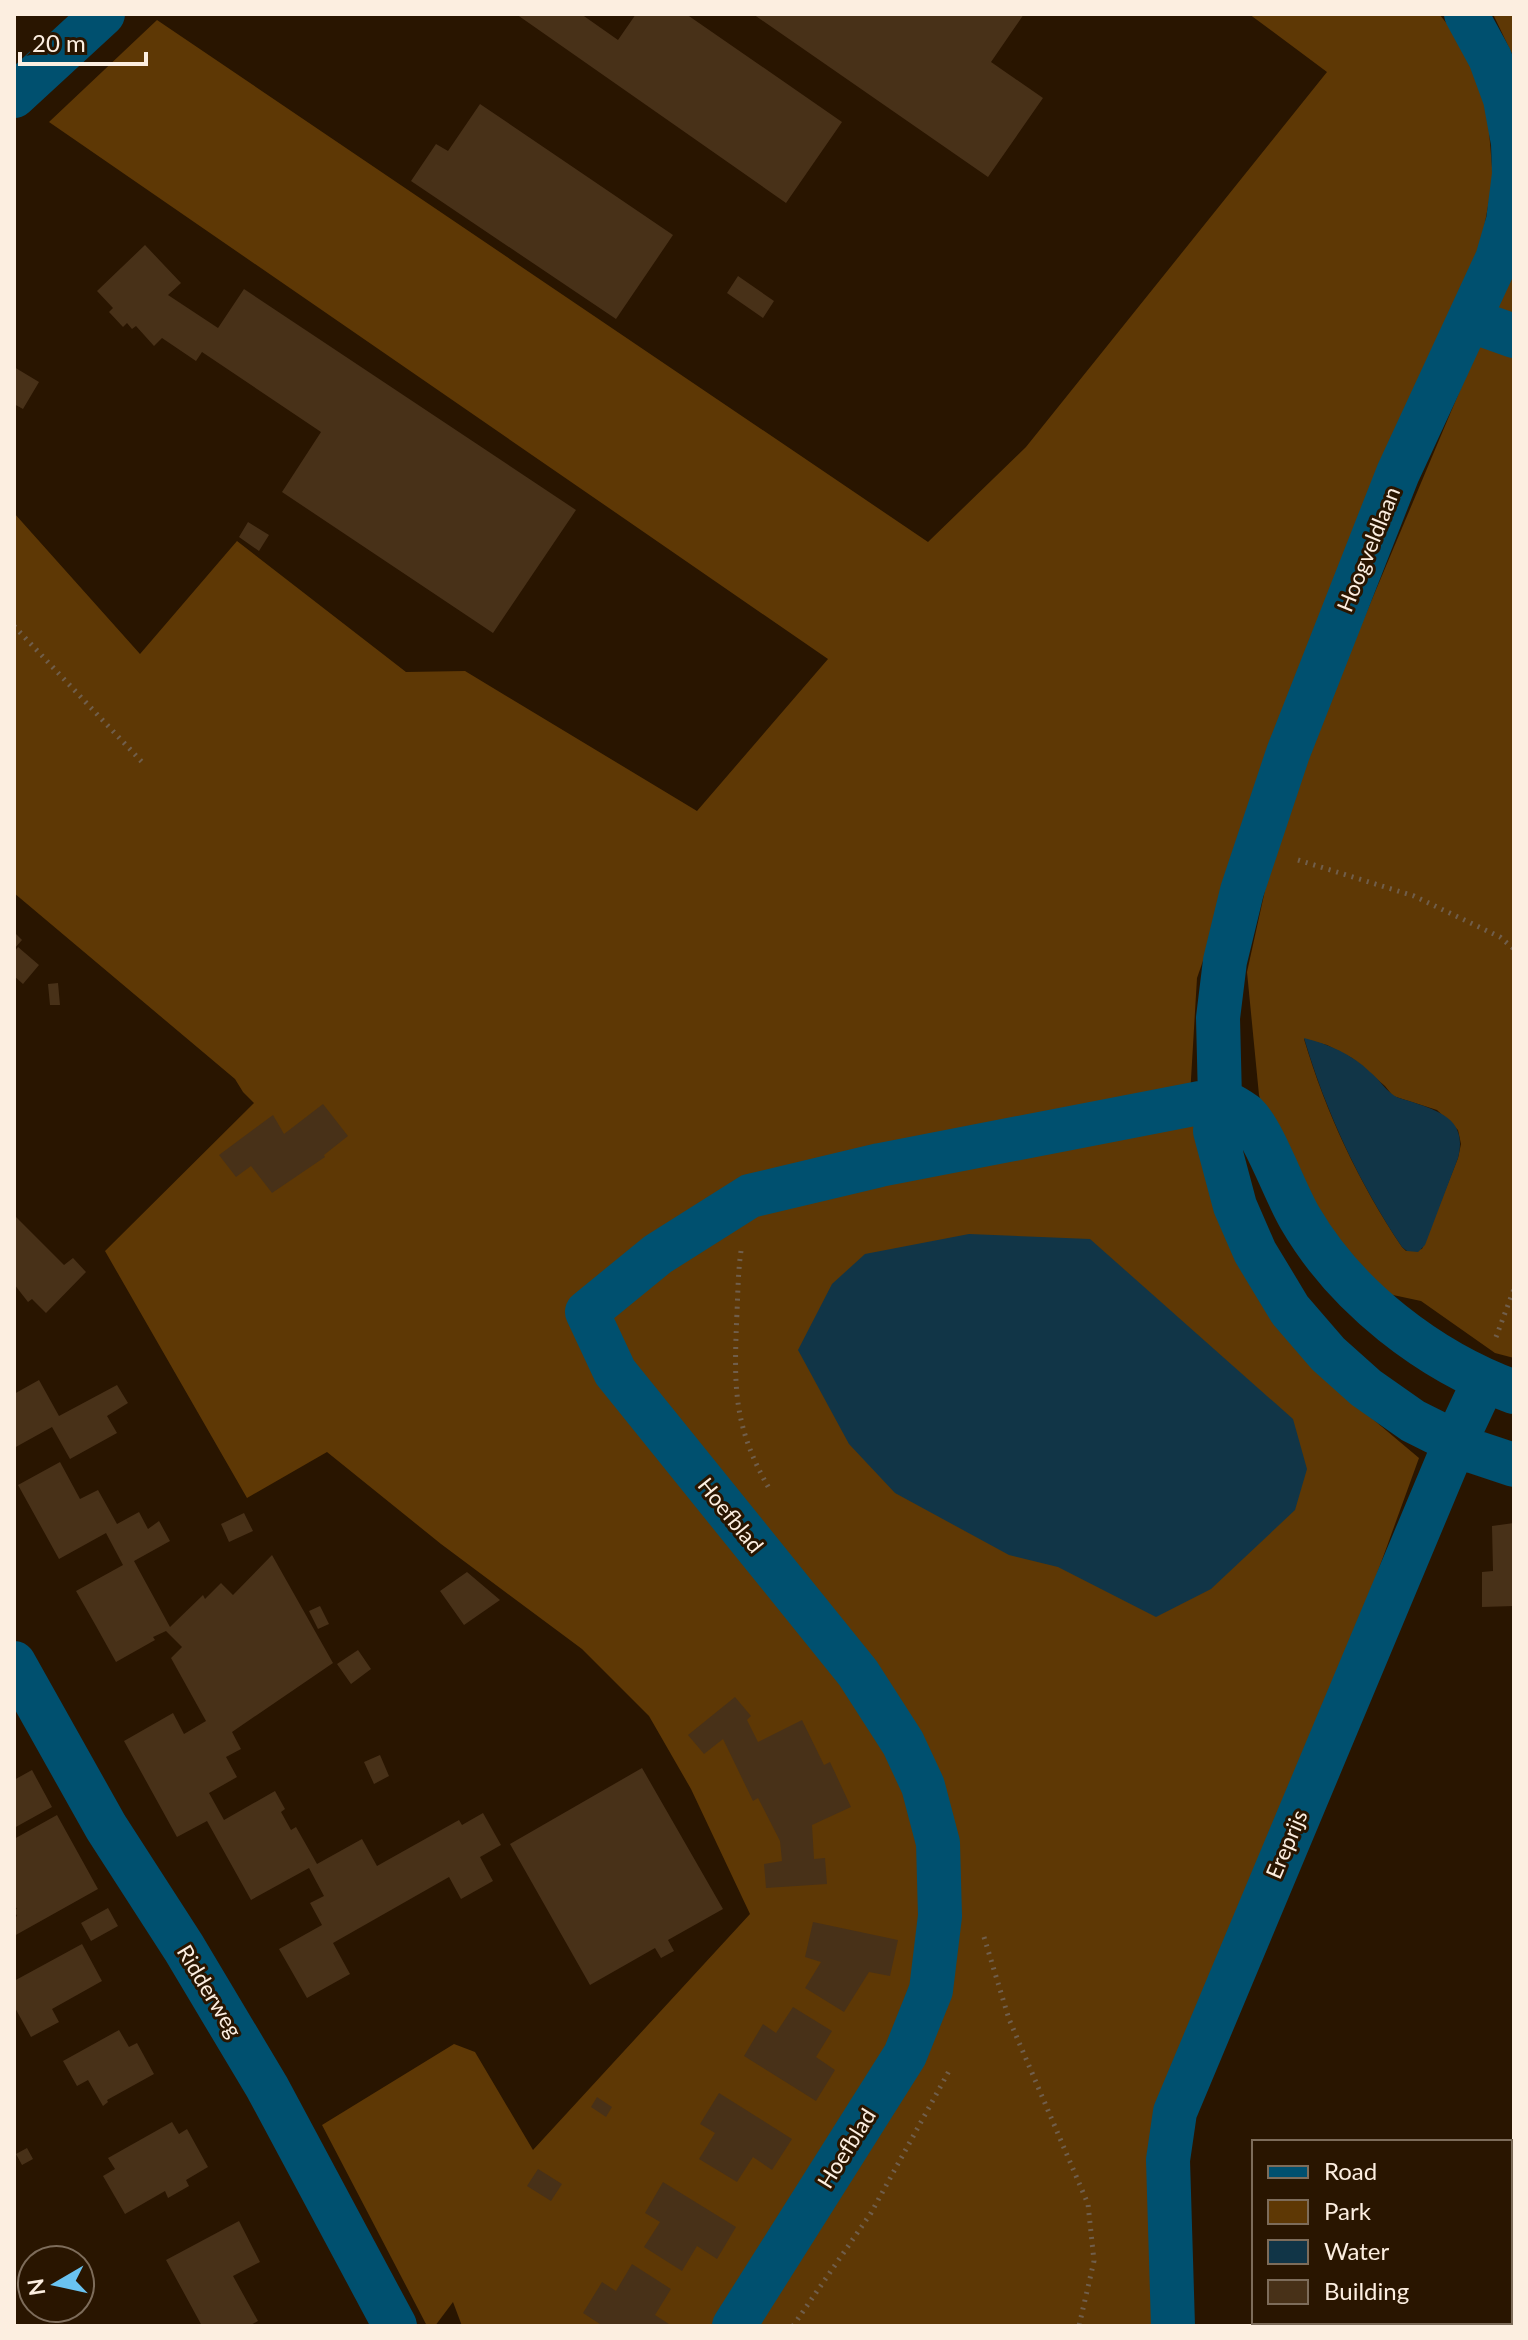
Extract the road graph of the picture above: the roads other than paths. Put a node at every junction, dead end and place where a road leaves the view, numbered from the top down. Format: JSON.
{"nodes":[{"id":1,"x":103,"y":14,"type":"edge"},
{"id":2,"x":1466,"y":14,"type":"edge"},
{"id":3,"x":14,"y":96,"type":"edge"},
{"id":4,"x":1469,"y":320,"type":"junction"},
{"id":5,"x":1514,"y":336,"type":"edge"},
{"id":6,"x":1220,"y":1099,"type":"junction"},
{"id":7,"x":1499,"y":1386,"type":"edge"},
{"id":8,"x":1455,"y":1443,"type":"junction"},
{"id":9,"x":1514,"y":1465,"type":"edge"},
{"id":10,"x":14,"y":1663,"type":"edge"},
{"id":11,"x":395,"y":2326,"type":"edge"},
{"id":12,"x":734,"y":2326,"type":"edge"},
{"id":13,"x":1173,"y":2326,"type":"edge"}],
"edges":[{"from":1,"to":3,"type":"street"},
{"from":2,"to":4,"type":"street","name":"Hoogveldlaan"},
{"from":4,"to":5,"type":"street"},
{"from":4,"to":6,"type":"street","name":"Hoogveldlaan"},
{"from":6,"to":7,"type":"street"},
{"from":6,"to":8,"type":"street","name":"Hoogveldlaan"},
{"from":6,"to":12,"type":"street","name":"Hoefblad"},
{"from":7,"to":8,"type":"street","name":"Ereprijs"},
{"from":8,"to":9,"type":"street","name":"Hoogveldlaan"},
{"from":8,"to":13,"type":"street","name":"Ereprijs"},
{"from":10,"to":11,"type":"street","name":"Ridderweg"}]}
